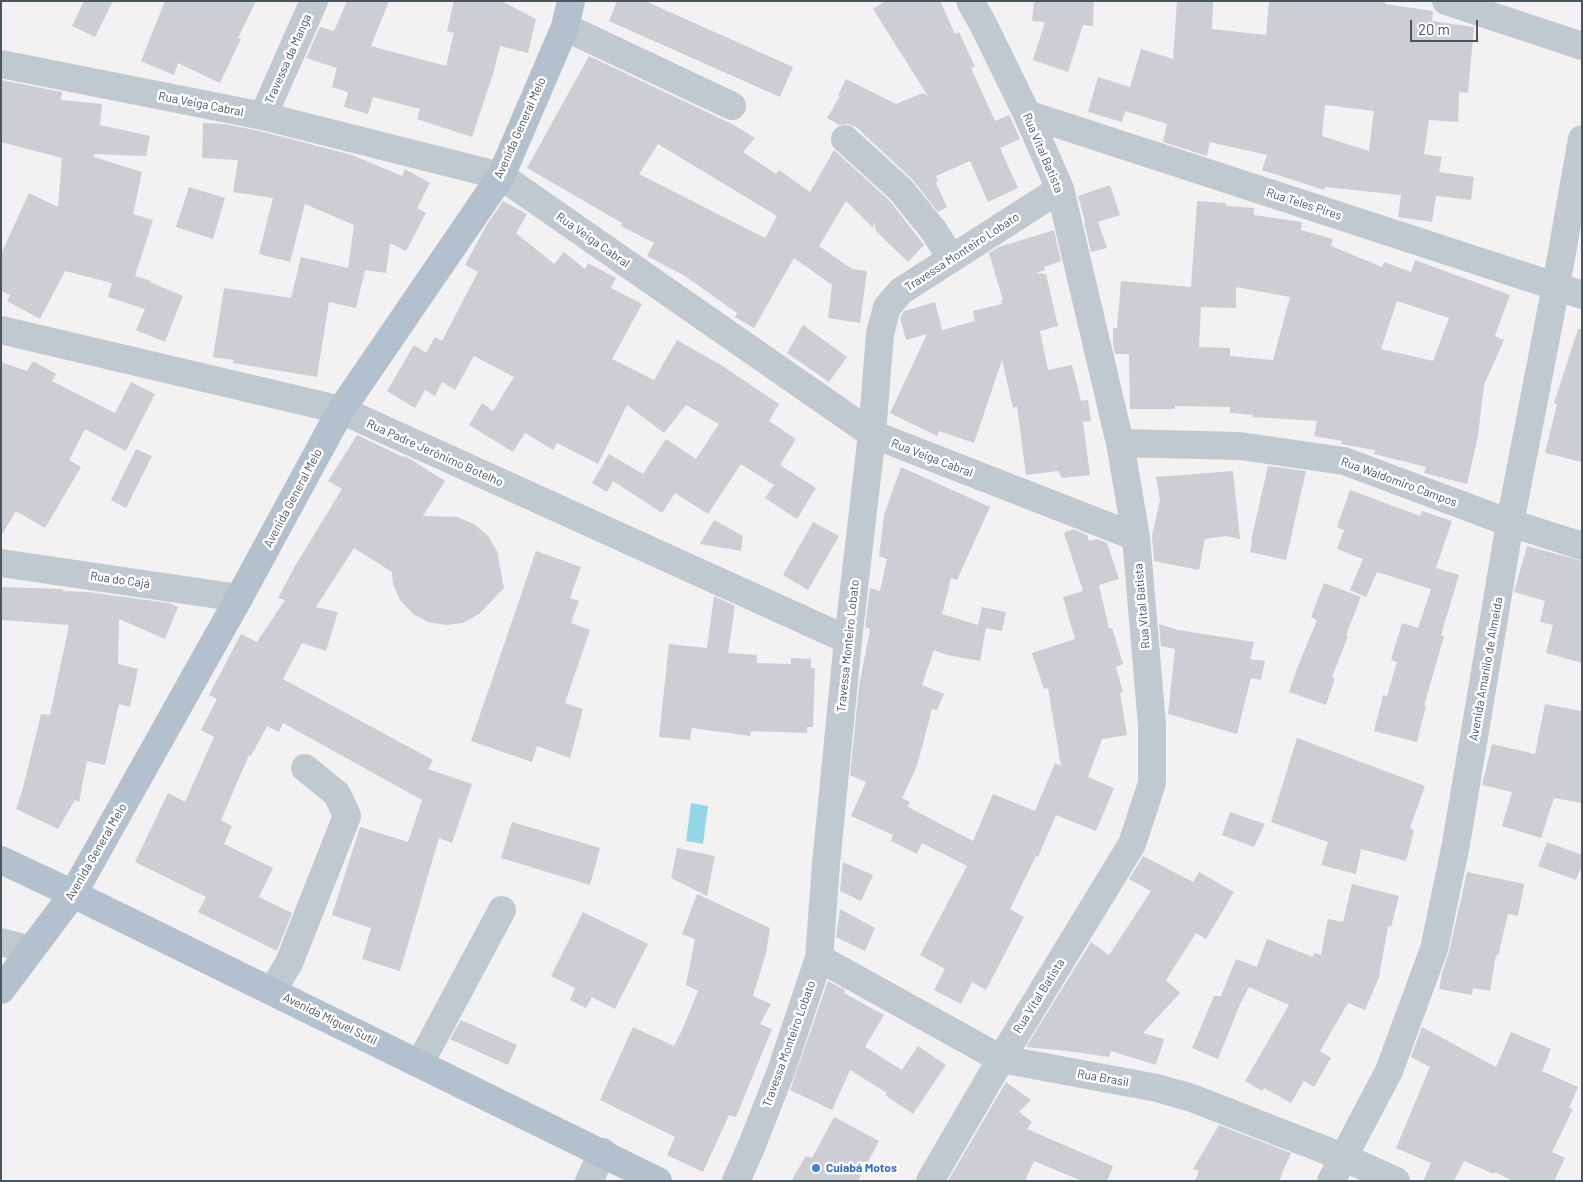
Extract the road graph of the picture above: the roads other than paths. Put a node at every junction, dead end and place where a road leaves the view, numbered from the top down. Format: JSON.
{"nodes":[{"id":1,"x":314,"y":1,"type":"edge"},
{"id":2,"x":970,"y":1,"type":"edge"},
{"id":3,"x":1446,"y":1,"type":"edge"},
{"id":4,"x":568,"y":14,"type":"edge"},
{"id":5,"x":1582,"y":46,"type":"edge"},
{"id":6,"x":1,"y":64,"type":"edge"},
{"id":7,"x":732,"y":106,"type":"dead end"},
{"id":8,"x":1027,"y":114,"type":"junction"},
{"id":9,"x":263,"y":116,"type":"junction"},
{"id":10,"x":846,"y":139,"type":"dead end"},
{"id":11,"x":1582,"y":139,"type":"edge"},
{"id":12,"x":500,"y":176,"type":"junction"},
{"id":13,"x":1060,"y":189,"type":"junction"},
{"id":14,"x":951,"y":258,"type":"junction"},
{"id":15,"x":1556,"y":286,"type":"junction"},
{"id":16,"x":1582,"y":295,"type":"edge"},
{"id":17,"x":1,"y":330,"type":"edge"},
{"id":18,"x":341,"y":410,"type":"junction"},
{"id":19,"x":872,"y":434,"type":"junction"},
{"id":20,"x":1120,"y":443,"type":"junction"},
{"id":21,"x":1510,"y":523,"type":"junction"},
{"id":22,"x":1136,"y":537,"type":"junction"},
{"id":23,"x":1582,"y":546,"type":"edge"},
{"id":24,"x":1,"y":563,"type":"edge"},
{"id":25,"x":239,"y":598,"type":"junction"},
{"id":26,"x":848,"y":640,"type":"junction"},
{"id":27,"x":305,"y":768,"type":"dead end"},
{"id":28,"x":1,"y":860,"type":"edge"},
{"id":29,"x":73,"y":894,"type":"junction"},
{"id":30,"x":502,"y":910,"type":"dead end"},
{"id":31,"x":1,"y":942,"type":"edge"},
{"id":32,"x":31,"y":950,"type":"junction"},
{"id":33,"x":819,"y":958,"type":"junction"},
{"id":34,"x":1,"y":990,"type":"edge"},
{"id":35,"x":272,"y":991,"type":"junction"},
{"id":36,"x":1001,"y":1059,"type":"junction"},
{"id":37,"x":420,"y":1063,"type":"junction"},
{"id":38,"x":603,"y":1152,"type":"junction"},
{"id":39,"x":1337,"y":1169,"type":"edge"},
{"id":40,"x":589,"y":1181,"type":"edge"},
{"id":41,"x":658,"y":1181,"type":"edge"},
{"id":42,"x":736,"y":1181,"type":"edge"},
{"id":43,"x":930,"y":1181,"type":"edge"},
{"id":44,"x":1396,"y":1181,"type":"edge"}],
"edges":[{"from":1,"to":9,"type":"street","name":"Travessa da Manga"},
{"from":2,"to":8,"type":"street","name":"Rua Vital Batista"},
{"from":3,"to":5,"type":"street"},
{"from":4,"to":7,"type":"street"},
{"from":4,"to":12,"type":"main road","name":"Avenida General Melo"},
{"from":6,"to":9,"type":"street","name":"Rua Veiga Cabral"},
{"from":8,"to":13,"type":"street","name":"Rua Vital Batista"},
{"from":8,"to":15,"type":"street","name":"Rua Teles Pires"},
{"from":9,"to":12,"type":"street","name":"Rua Veiga Cabral"},
{"from":10,"to":14,"type":"street"},
{"from":11,"to":15,"type":"street","name":"Avenida Amarílio de Almeida"},
{"from":12,"to":18,"type":"main road","name":"Avenida General Melo"},
{"from":12,"to":19,"type":"street","name":"Rua Veiga Cabral"},
{"from":13,"to":14,"type":"street","name":"Travessa Monteiro Lobato"},
{"from":13,"to":20,"type":"street","name":"Rua Vital Batista"},
{"from":14,"to":19,"type":"street","name":"Travessa Monteiro Lobato"},
{"from":15,"to":16,"type":"street","name":"Rua Teles Pires"},
{"from":15,"to":21,"type":"street","name":"Avenida Amarílio de Almeida"},
{"from":17,"to":18,"type":"street","name":"Rua Padre Jerônimo Botelho"},
{"from":18,"to":25,"type":"main road","name":"Avenida General Melo"},
{"from":18,"to":26,"type":"street","name":"Rua Padre Jerônimo Botelho"},
{"from":19,"to":22,"type":"street","name":"Rua Veiga Cabral"},
{"from":19,"to":26,"type":"street","name":"Travessa Monteiro Lobato"},
{"from":20,"to":21,"type":"street","name":"Rua Waldomiro Campos"},
{"from":20,"to":22,"type":"street","name":"Rua Vital Batista"},
{"from":21,"to":23,"type":"street","name":"Rua Waldomiro Campos"},
{"from":21,"to":39,"type":"street","name":"Avenida Amarílio de Almeida"},
{"from":22,"to":36,"type":"street","name":"Rua Vital Batista"},
{"from":24,"to":25,"type":"street","name":"Rua do Cajá"},
{"from":25,"to":29,"type":"main road","name":"Avenida General Melo"},
{"from":26,"to":33,"type":"street","name":"Travessa Monteiro Lobato"},
{"from":27,"to":35,"type":"street"},
{"from":28,"to":29,"type":"main road","name":"Avenida Miguel Sutil"},
{"from":29,"to":32,"type":"main road","name":"Avenida General Melo"},
{"from":29,"to":35,"type":"main road","name":"Avenida Miguel Sutil"},
{"from":30,"to":37,"type":"street"},
{"from":31,"to":32,"type":"street"},
{"from":32,"to":34,"type":"main road","name":"Avenida General Melo"},
{"from":33,"to":36,"type":"street","name":"Rua Brasil"},
{"from":33,"to":42,"type":"street","name":"Travessa Monteiro Lobato"},
{"from":35,"to":37,"type":"main road","name":"Avenida Miguel Sutil"},
{"from":36,"to":39,"type":"street","name":"Rua Brasil"},
{"from":36,"to":43,"type":"street","name":"Rua Vital Batista"},
{"from":37,"to":38,"type":"main road","name":"Avenida Miguel Sutil"},
{"from":38,"to":40,"type":"street"},
{"from":38,"to":41,"type":"main road","name":"Avenida Miguel Sutil"},
{"from":39,"to":44,"type":"street","name":"Rua Brasil"}]}
